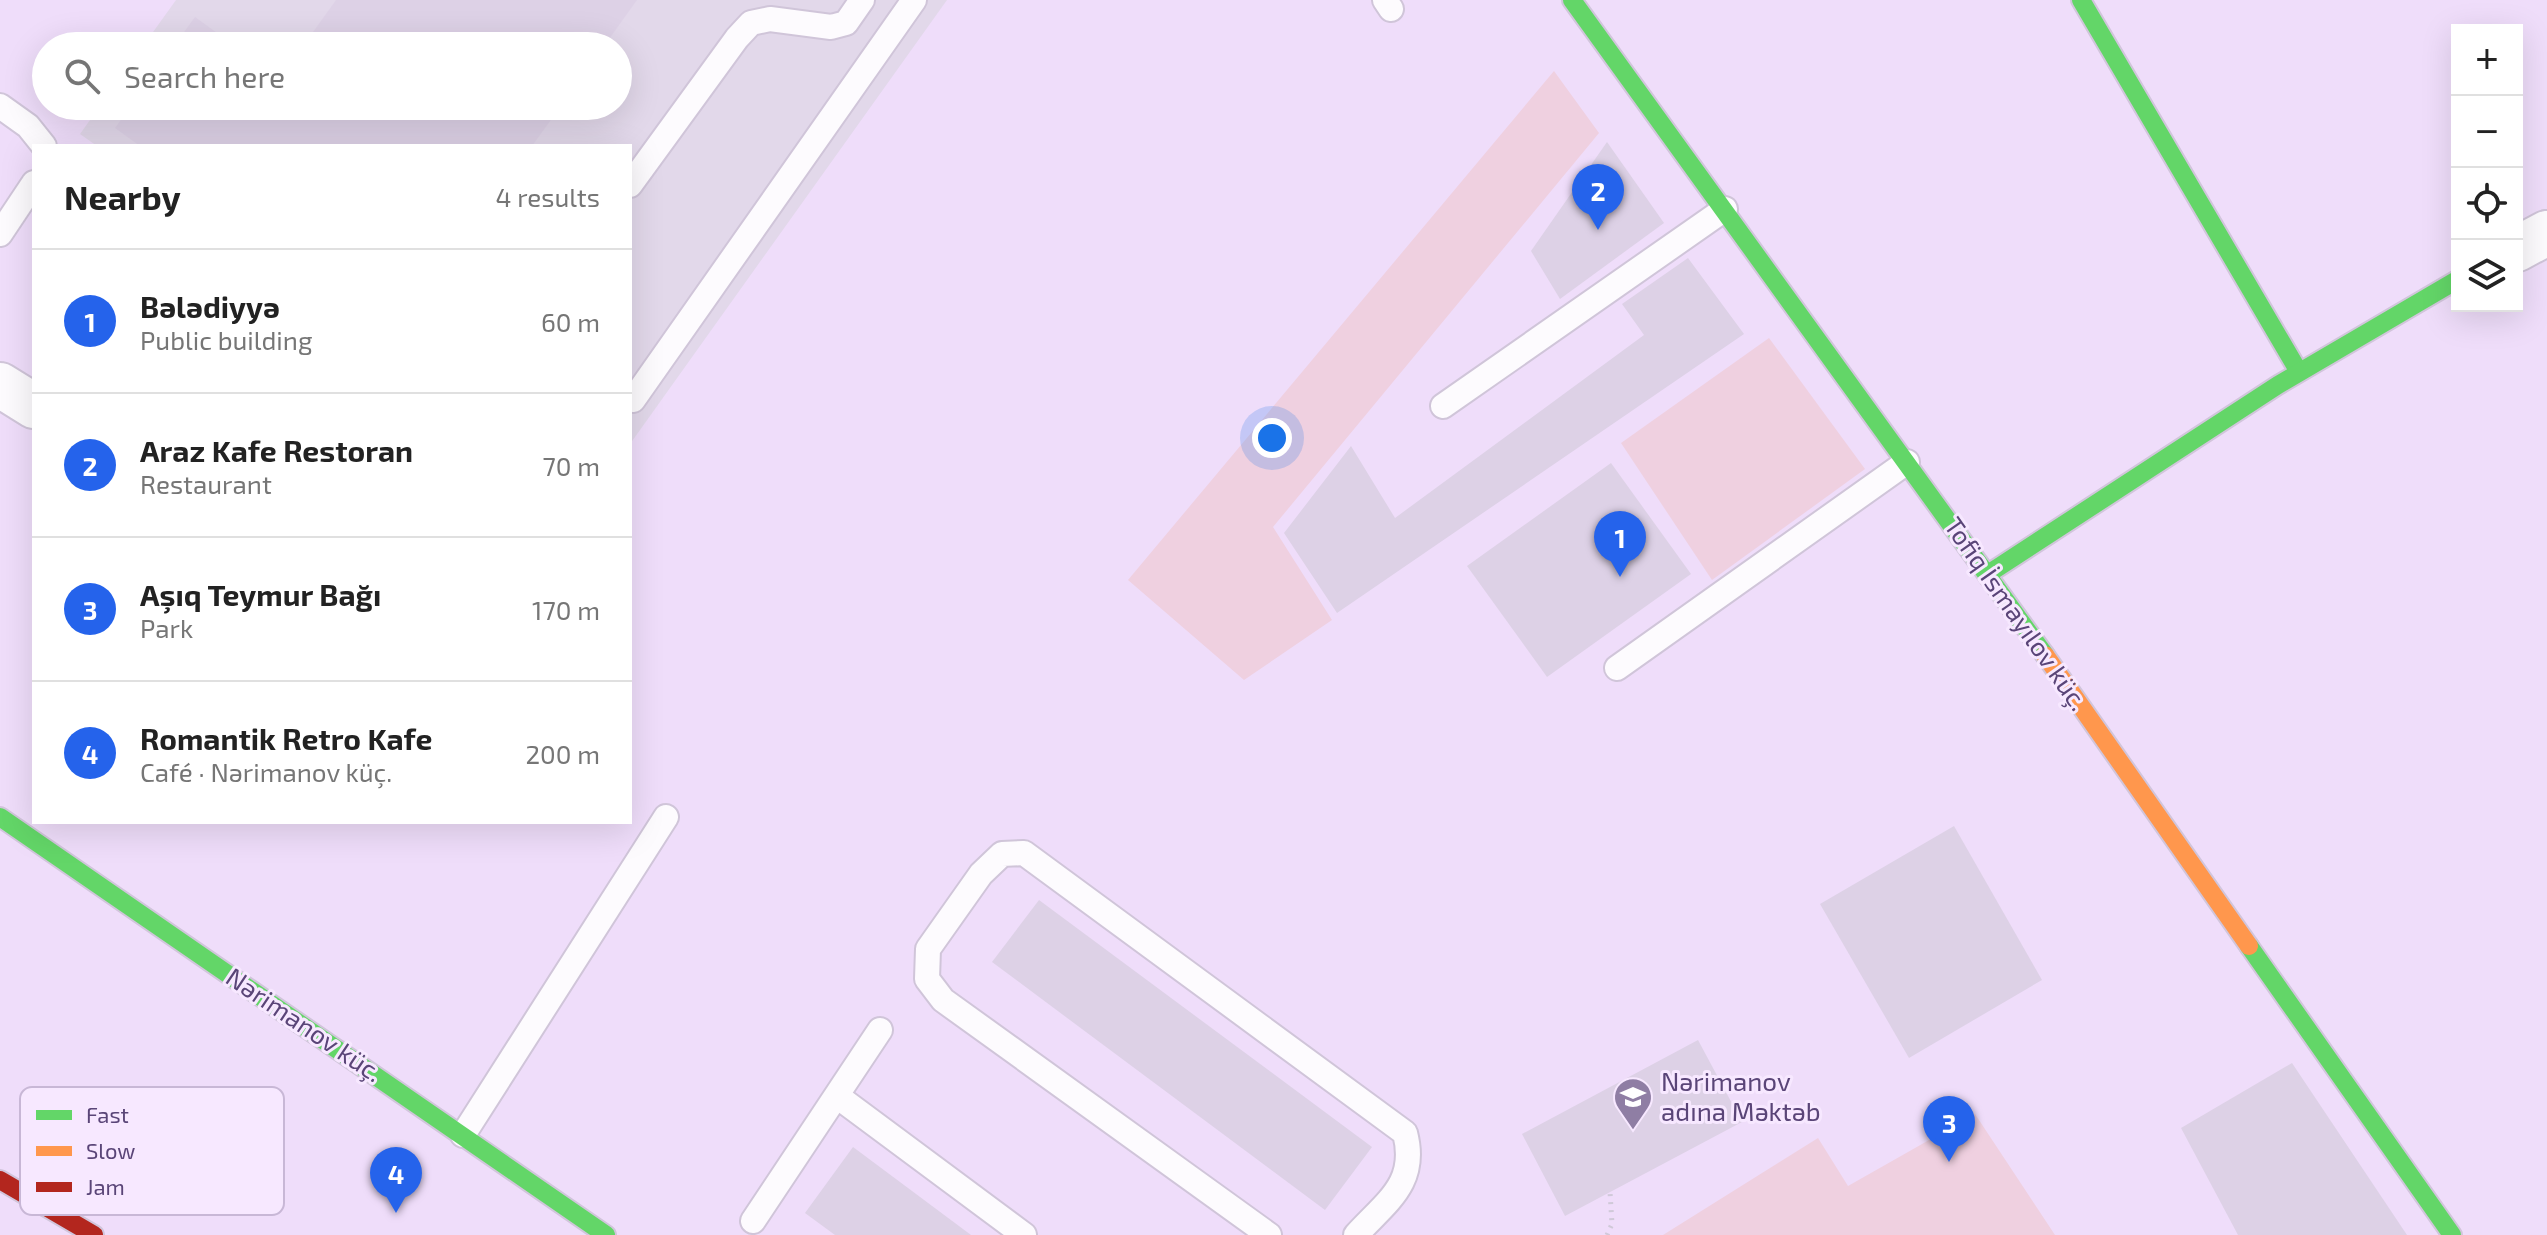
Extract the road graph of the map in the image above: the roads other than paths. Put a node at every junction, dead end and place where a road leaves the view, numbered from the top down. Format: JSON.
{"nodes":[{"id":1,"x":862,"y":0,"type":"edge"},
{"id":2,"x":914,"y":0,"type":"edge"},
{"id":3,"x":1572,"y":0,"type":"edge"},
{"id":4,"x":2081,"y":0,"type":"edge"},
{"id":5,"x":0,"y":106,"type":"edge"},
{"id":6,"x":43,"y":144,"type":"edge"},
{"id":7,"x":632,"y":182,"type":"edge"},
{"id":8,"x":32,"y":186,"type":"edge"},
{"id":9,"x":1725,"y":209,"type":"junction"},
{"id":10,"x":2547,"y":233,"type":"edge"},
{"id":11,"x":0,"y":234,"type":"edge"},
{"id":12,"x":2523,"y":246,"type":"edge"},
{"id":13,"x":2451,"y":283,"type":"edge"},
{"id":14,"x":2299,"y":372,"type":"junction"},
{"id":15,"x":0,"y":385,"type":"edge"},
{"id":16,"x":633,"y":400,"type":"dead end"},
{"id":17,"x":32,"y":405,"type":"edge"},
{"id":18,"x":1443,"y":406,"type":"dead end"},
{"id":19,"x":1907,"y":462,"type":"junction"},
{"id":20,"x":1988,"y":574,"type":"junction"},
{"id":21,"x":1617,"y":668,"type":"dead end"},
{"id":22,"x":0,"y":817,"type":"edge"},
{"id":23,"x":666,"y":817,"type":"dead end"},
{"id":24,"x":880,"y":1030,"type":"dead end"},
{"id":25,"x":837,"y":1096,"type":"junction"},
{"id":26,"x":463,"y":1135,"type":"junction"},
{"id":27,"x":0,"y":1180,"type":"edge"},
{"id":28,"x":20,"y":1192,"type":"edge"},
{"id":29,"x":60,"y":1215,"type":"edge"},
{"id":30,"x":753,"y":1221,"type":"dead end"},
{"id":31,"x":94,"y":1235,"type":"edge"},
{"id":32,"x":606,"y":1235,"type":"edge"},
{"id":33,"x":1024,"y":1235,"type":"edge"},
{"id":34,"x":1269,"y":1235,"type":"edge"},
{"id":35,"x":1356,"y":1235,"type":"edge"},
{"id":36,"x":2452,"y":1235,"type":"edge"}],
"edges":[{"from":1,"to":7,"type":"lane"},
{"from":2,"to":16,"type":"lane"},
{"from":3,"to":9,"type":"street","name":"Tofiq İsmayılov küç."},
{"from":4,"to":14,"type":"street"},
{"from":5,"to":6,"type":"lane"},
{"from":8,"to":11,"type":"lane"},
{"from":9,"to":18,"type":"lane"},
{"from":9,"to":19,"type":"street","name":"Tofiq İsmayılov küç."},
{"from":10,"to":12,"type":"street"},
{"from":13,"to":14,"type":"street"},
{"from":14,"to":20,"type":"street"},
{"from":15,"to":17,"type":"street"},
{"from":19,"to":20,"type":"street","name":"Tofiq İsmayılov küç."},
{"from":19,"to":21,"type":"lane"},
{"from":20,"to":36,"type":"street","name":"Tofiq İsmayılov küç."},
{"from":22,"to":26,"type":"street","name":"Nərimanov küç."},
{"from":23,"to":26,"type":"lane"},
{"from":24,"to":25,"type":"lane"},
{"from":25,"to":30,"type":"lane"},
{"from":25,"to":33,"type":"lane"},
{"from":26,"to":32,"type":"street","name":"Nərimanov küç."},
{"from":27,"to":28,"type":"street"},
{"from":29,"to":31,"type":"street"},
{"from":34,"to":35,"type":"lane"}]}
